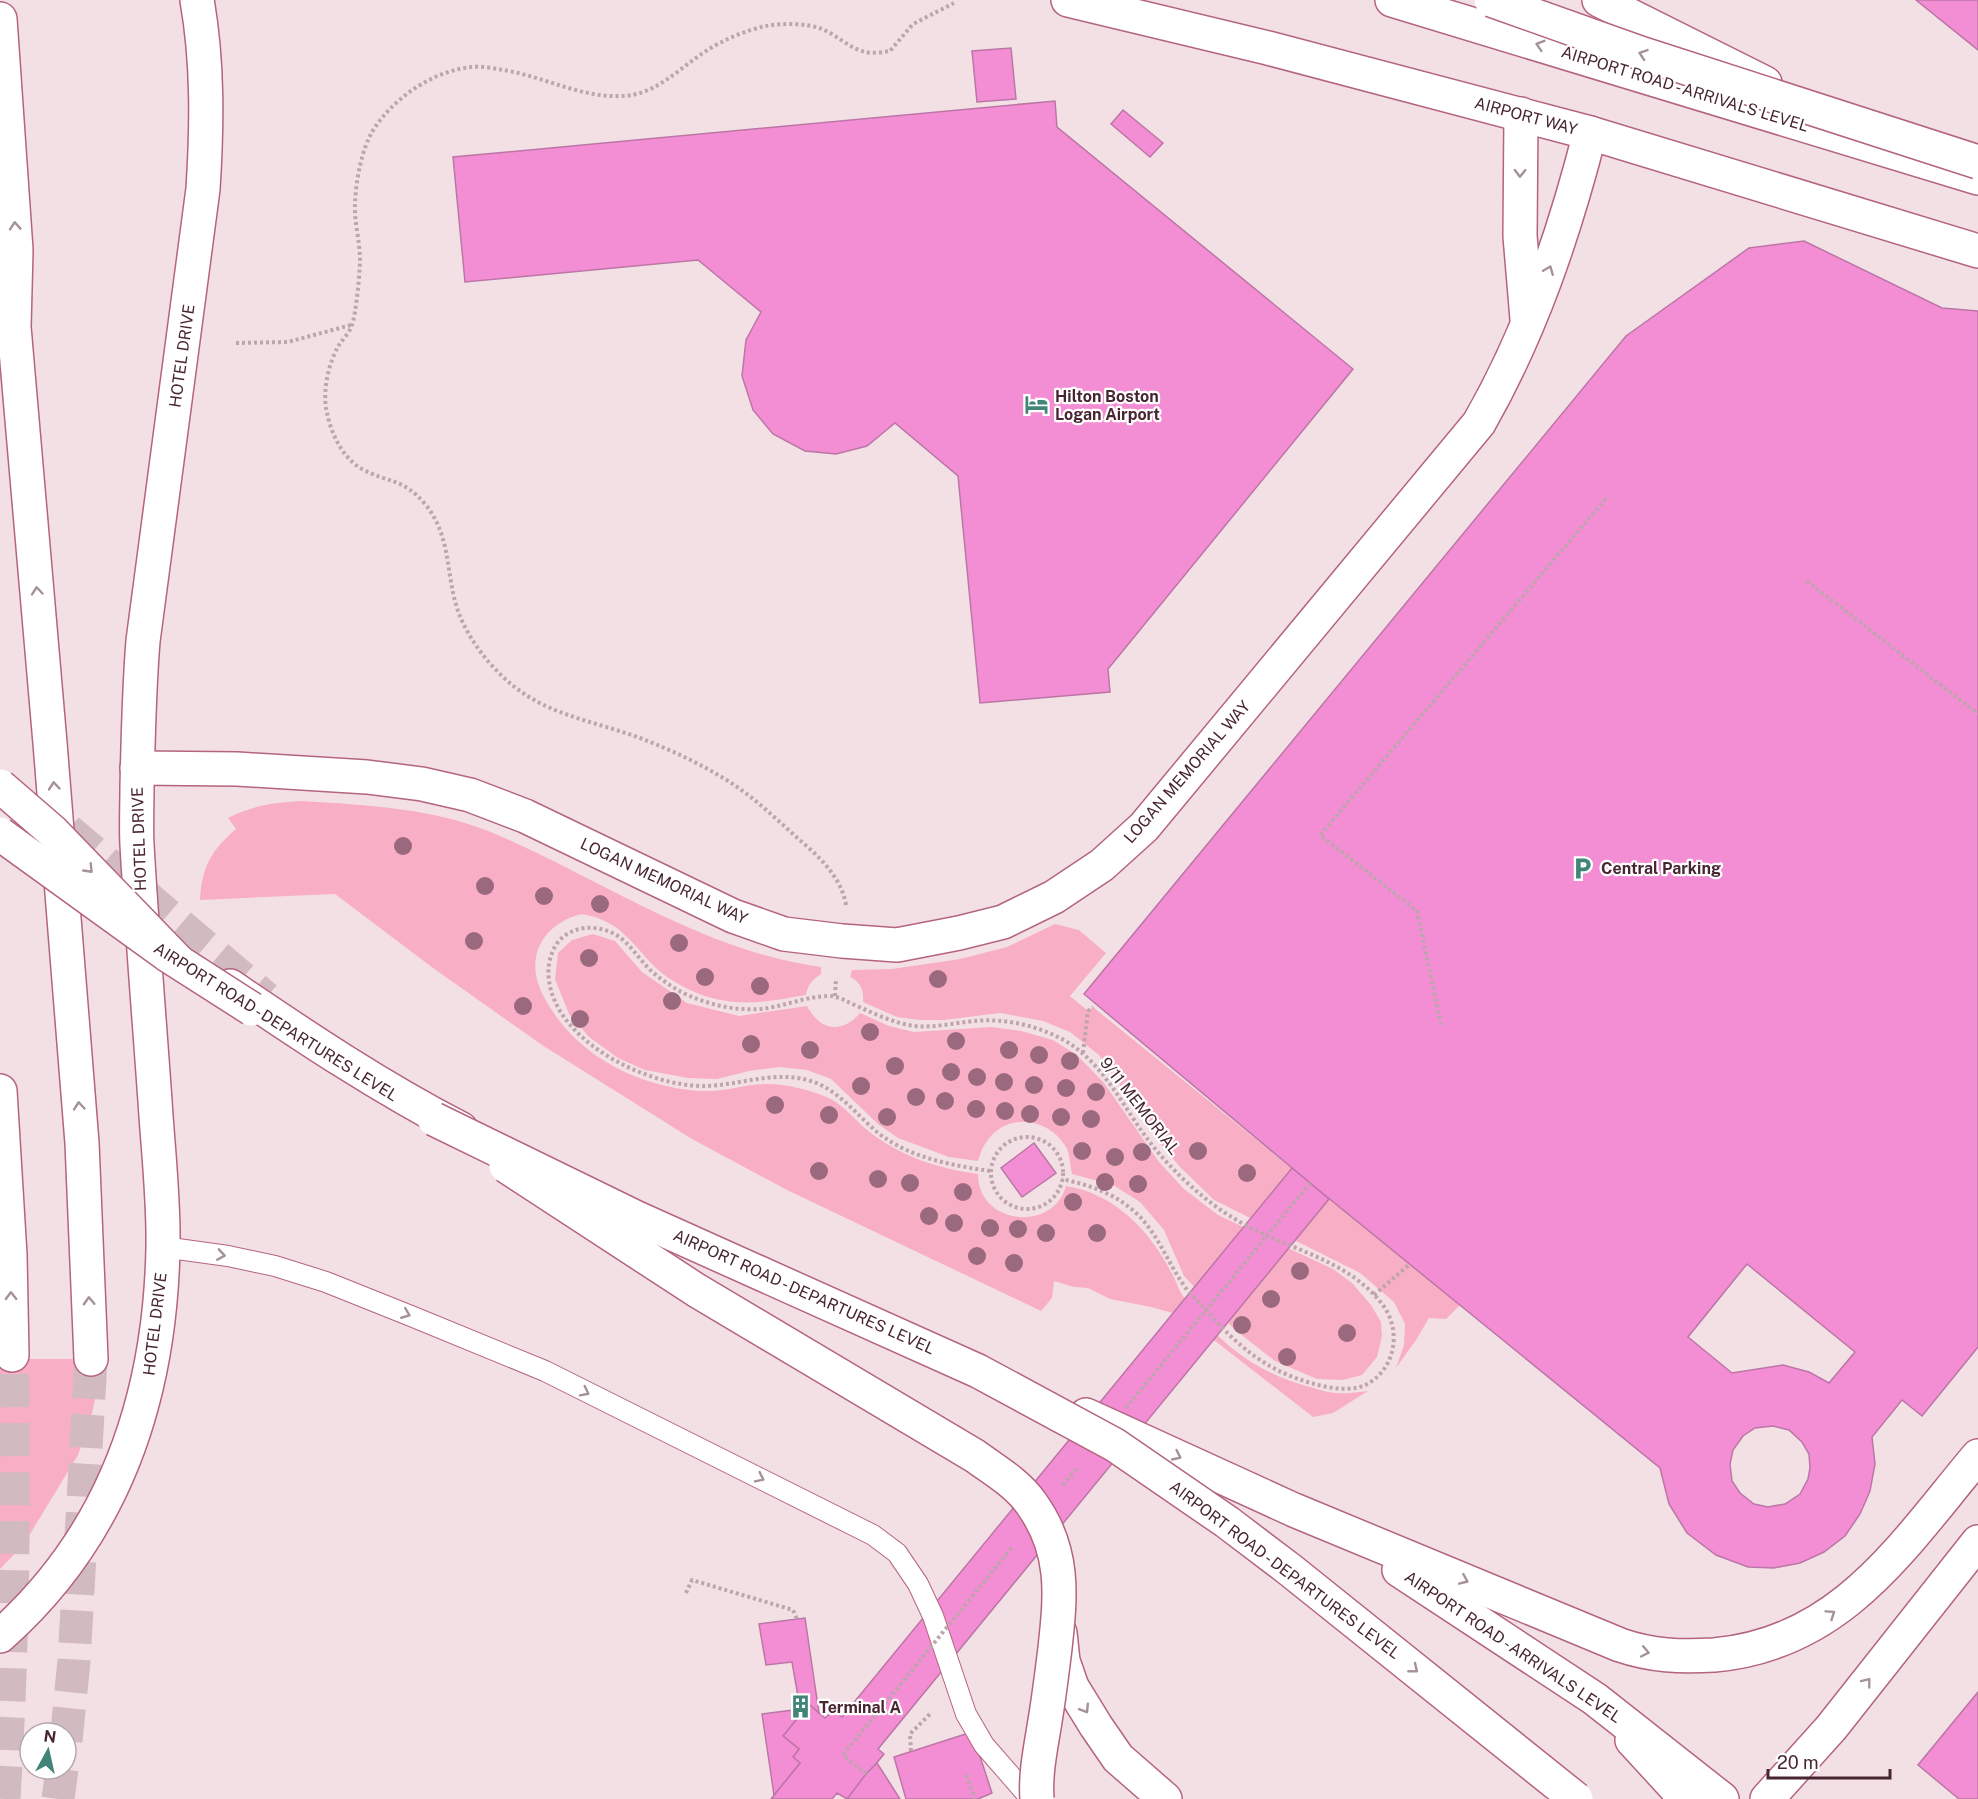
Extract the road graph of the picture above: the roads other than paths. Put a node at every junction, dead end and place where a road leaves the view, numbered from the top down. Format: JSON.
{"nodes":[{"id":1,"x":1068,"y":0,"type":"edge"},
{"id":2,"x":1392,"y":0,"type":"edge"},
{"id":3,"x":1491,"y":0,"type":"edge"},
{"id":4,"x":1599,"y":0,"type":"edge"},
{"id":5,"x":1638,"y":0,"type":"edge"},
{"id":6,"x":199,"y":4,"type":"edge"},
{"id":7,"x":0,"y":19,"type":"edge"},
{"id":8,"x":1521,"y":114,"type":"junction"},
{"id":9,"x":1871,"y":128,"type":"junction"},
{"id":10,"x":1590,"y":133,"type":"junction"},
{"id":11,"x":1917,"y":159,"type":"junction"},
{"id":12,"x":1978,"y":162,"type":"edge"},
{"id":13,"x":1978,"y":178,"type":"edge"},
{"id":14,"x":1978,"y":251,"type":"edge"},
{"id":15,"x":0,"y":270,"type":"edge"},
{"id":16,"x":1527,"y":325,"type":"junction"},
{"id":17,"x":14,"y":327,"type":"junction"},
{"id":18,"x":137,"y":768,"type":"junction"},
{"id":19,"x":0,"y":786,"type":"edge"},
{"id":20,"x":0,"y":834,"type":"edge"},
{"id":21,"x":177,"y":960,"type":"junction"},
{"id":22,"x":216,"y":976,"type":"dead end"},
{"id":23,"x":0,"y":1091,"type":"edge"},
{"id":24,"x":424,"y":1111,"type":"junction"},
{"id":25,"x":163,"y":1247,"type":"junction"},
{"id":26,"x":12,"y":1355,"type":"tunnel mouth"},
{"id":27,"x":91,"y":1359,"type":"tunnel mouth"},
{"id":28,"x":1978,"y":1455,"type":"edge"},
{"id":29,"x":1294,"y":1510,"type":"junction"},
{"id":30,"x":1978,"y":1542,"type":"edge"},
{"id":31,"x":1059,"y":1614,"type":"junction"},
{"id":32,"x":0,"y":1636,"type":"edge"},
{"id":33,"x":1595,"y":1699,"type":"junction"},
{"id":34,"x":1831,"y":1728,"type":"junction"},
{"id":35,"x":1030,"y":1799,"type":"edge"},
{"id":36,"x":1037,"y":1799,"type":"edge"},
{"id":37,"x":1046,"y":1799,"type":"edge"},
{"id":38,"x":1165,"y":1799,"type":"edge"},
{"id":39,"x":1576,"y":1799,"type":"edge"},
{"id":40,"x":1686,"y":1799,"type":"edge"},
{"id":41,"x":1722,"y":1799,"type":"edge"},
{"id":42,"x":1767,"y":1799,"type":"edge"},
{"id":43,"x":1789,"y":1799,"type":"edge"}],
"edges":[{"from":1,"to":8,"type":"main road","name":"AIRPORT WAY"},
{"from":11,"to":2,"type":"main road","name":"AIRPORT ROAD - ARRIVALS LEVEL","one_way":true},
{"from":9,"to":3,"type":"main road","one_way":true,"bridge":true},
{"from":4,"to":11,"type":"main road"},
{"from":5,"to":9,"type":"main road","bridge":true},
{"from":6,"to":18,"type":"main road","name":"HOTEL DRIVE"},
{"from":17,"to":7,"type":"main road","one_way":true},
{"from":8,"to":10,"type":"main road","name":"AIRPORT WAY"},
{"from":8,"to":16,"type":"main road","name":"LOGAN MEMORIAL WAY","one_way":true},
{"from":9,"to":12,"type":"main road","bridge":true},
{"from":10,"to":14,"type":"main road","name":"AIRPORT WAY"},
{"from":16,"to":10,"type":"main road","name":"LOGAN MEMORIAL WAY","one_way":true},
{"from":11,"to":13,"type":"main road","name":"AIRPORT ROAD - ARRIVALS LEVEL"},
{"from":15,"to":17,"type":"main road"},
{"from":16,"to":18,"type":"main road","name":"LOGAN MEMORIAL WAY"},
{"from":27,"to":17,"type":"main road","one_way":true},
{"from":18,"to":25,"type":"main road","name":"HOTEL DRIVE"},
{"from":19,"to":21,"type":"main road","one_way":true,"bridge":true},
{"from":20,"to":21,"type":"main road","name":"AIRPORT ROAD - DEPARTURES LEVEL","bridge":true},
{"from":21,"to":24,"type":"main road","name":"AIRPORT ROAD - DEPARTURES LEVEL","bridge":true},
{"from":22,"to":24,"type":"main road"},
{"from":26,"to":23,"type":"main road","one_way":true},
{"from":24,"to":29,"type":"main road","one_way":true},
{"from":24,"to":31,"type":"main road"},
{"from":24,"to":36,"type":"main road","bridge":true},
{"from":24,"to":39,"type":"main road","name":"AIRPORT ROAD - DEPARTURES LEVEL","one_way":true,"bridge":true},
{"from":25,"to":32,"type":"main road","name":"HOTEL DRIVE"},
{"from":25,"to":35,"type":"lane","one_way":true},
{"from":29,"to":28,"type":"main road","one_way":true},
{"from":29,"to":33,"type":"main road","name":"AIRPORT ROAD - ARRIVALS LEVEL"},
{"from":34,"to":30,"type":"main road","one_way":true},
{"from":31,"to":37,"type":"main road"},
{"from":31,"to":38,"type":"main road","one_way":true},
{"from":33,"to":40,"type":"main road"},
{"from":33,"to":41,"type":"main road","name":"AIRPORT ROAD - ARRIVALS LEVEL"},
{"from":34,"to":42,"type":"main road"},
{"from":34,"to":43,"type":"main road"}]}
